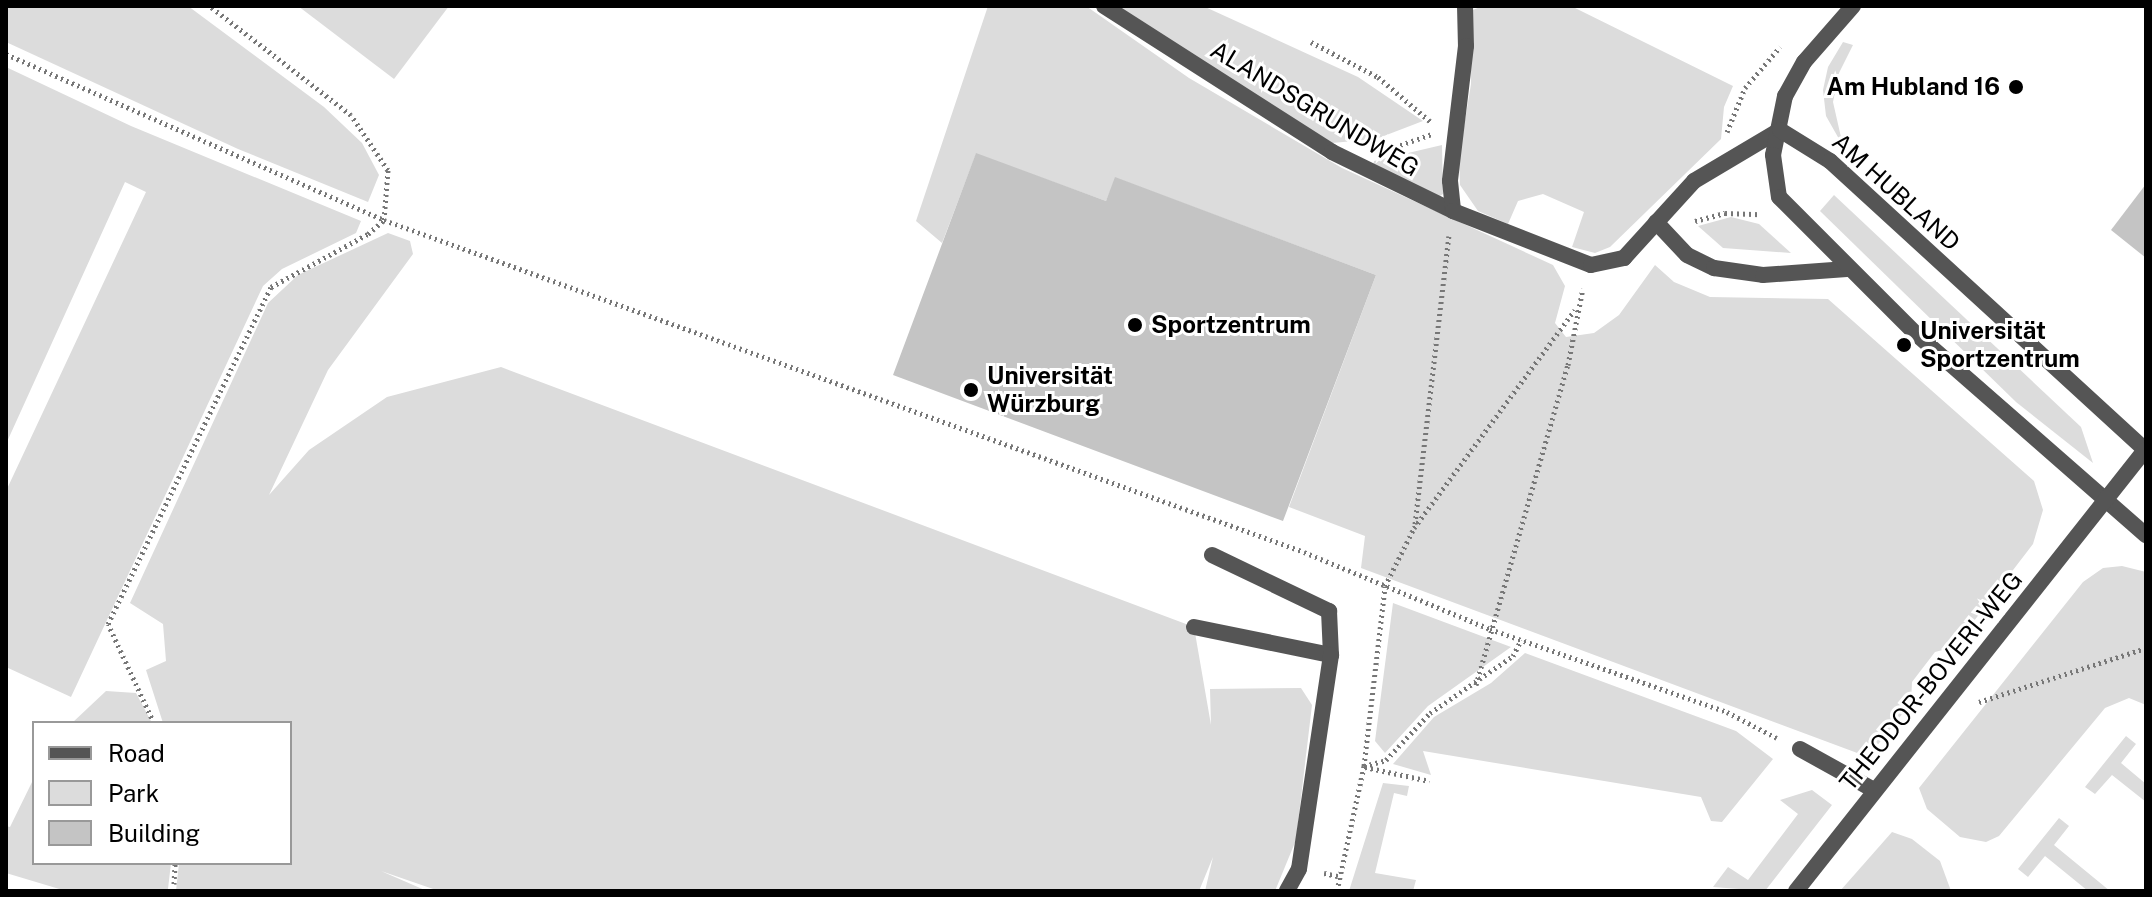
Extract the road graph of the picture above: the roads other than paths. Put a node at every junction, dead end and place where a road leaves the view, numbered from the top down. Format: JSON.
{"nodes":[{"id":1,"x":1104,"y":6,"type":"edge"},
{"id":2,"x":1465,"y":6,"type":"edge"},
{"id":3,"x":1853,"y":6,"type":"edge"},
{"id":4,"x":1780,"y":130,"type":"junction"},
{"id":5,"x":1453,"y":211,"type":"junction"},
{"id":6,"x":1656,"y":222,"type":"junction"},
{"id":7,"x":1847,"y":269,"type":"junction"},
{"id":8,"x":2145,"y":450,"type":"edge"},
{"id":9,"x":2104,"y":500,"type":"junction"},
{"id":10,"x":2146,"y":535,"type":"edge"},
{"id":11,"x":1212,"y":555,"type":"dead end"},
{"id":12,"x":1194,"y":627,"type":"dead end"},
{"id":13,"x":1331,"y":655,"type":"junction"},
{"id":14,"x":1800,"y":749,"type":"road end"},
{"id":15,"x":1874,"y":790,"type":"junction"},
{"id":16,"x":1287,"y":891,"type":"edge"},
{"id":17,"x":1796,"y":891,"type":"edge"}],
"edges":[{"from":1,"to":5,"type":"street","name":"ALANDSGRUNDWEG"},
{"from":2,"to":5,"type":"street","name":"ALANDSGRUNDWEG"},
{"from":3,"to":4,"type":"street"},
{"from":4,"to":6,"type":"street"},
{"from":4,"to":7,"type":"street"},
{"from":4,"to":8,"type":"street","name":"AM HUBLAND"},
{"from":5,"to":6,"type":"street"},
{"from":6,"to":7,"type":"street"},
{"from":7,"to":9,"type":"street"},
{"from":8,"to":9,"type":"street","name":"THEODOR-BOVERI-WEG"},
{"from":9,"to":10,"type":"street"},
{"from":9,"to":15,"type":"street","name":"THEODOR-BOVERI-WEG"},
{"from":11,"to":13,"type":"street"},
{"from":12,"to":13,"type":"street"},
{"from":13,"to":16,"type":"street"},
{"from":14,"to":15,"type":"street"},
{"from":15,"to":17,"type":"street","name":"THEODOR-BOVERI-WEG"}]}
